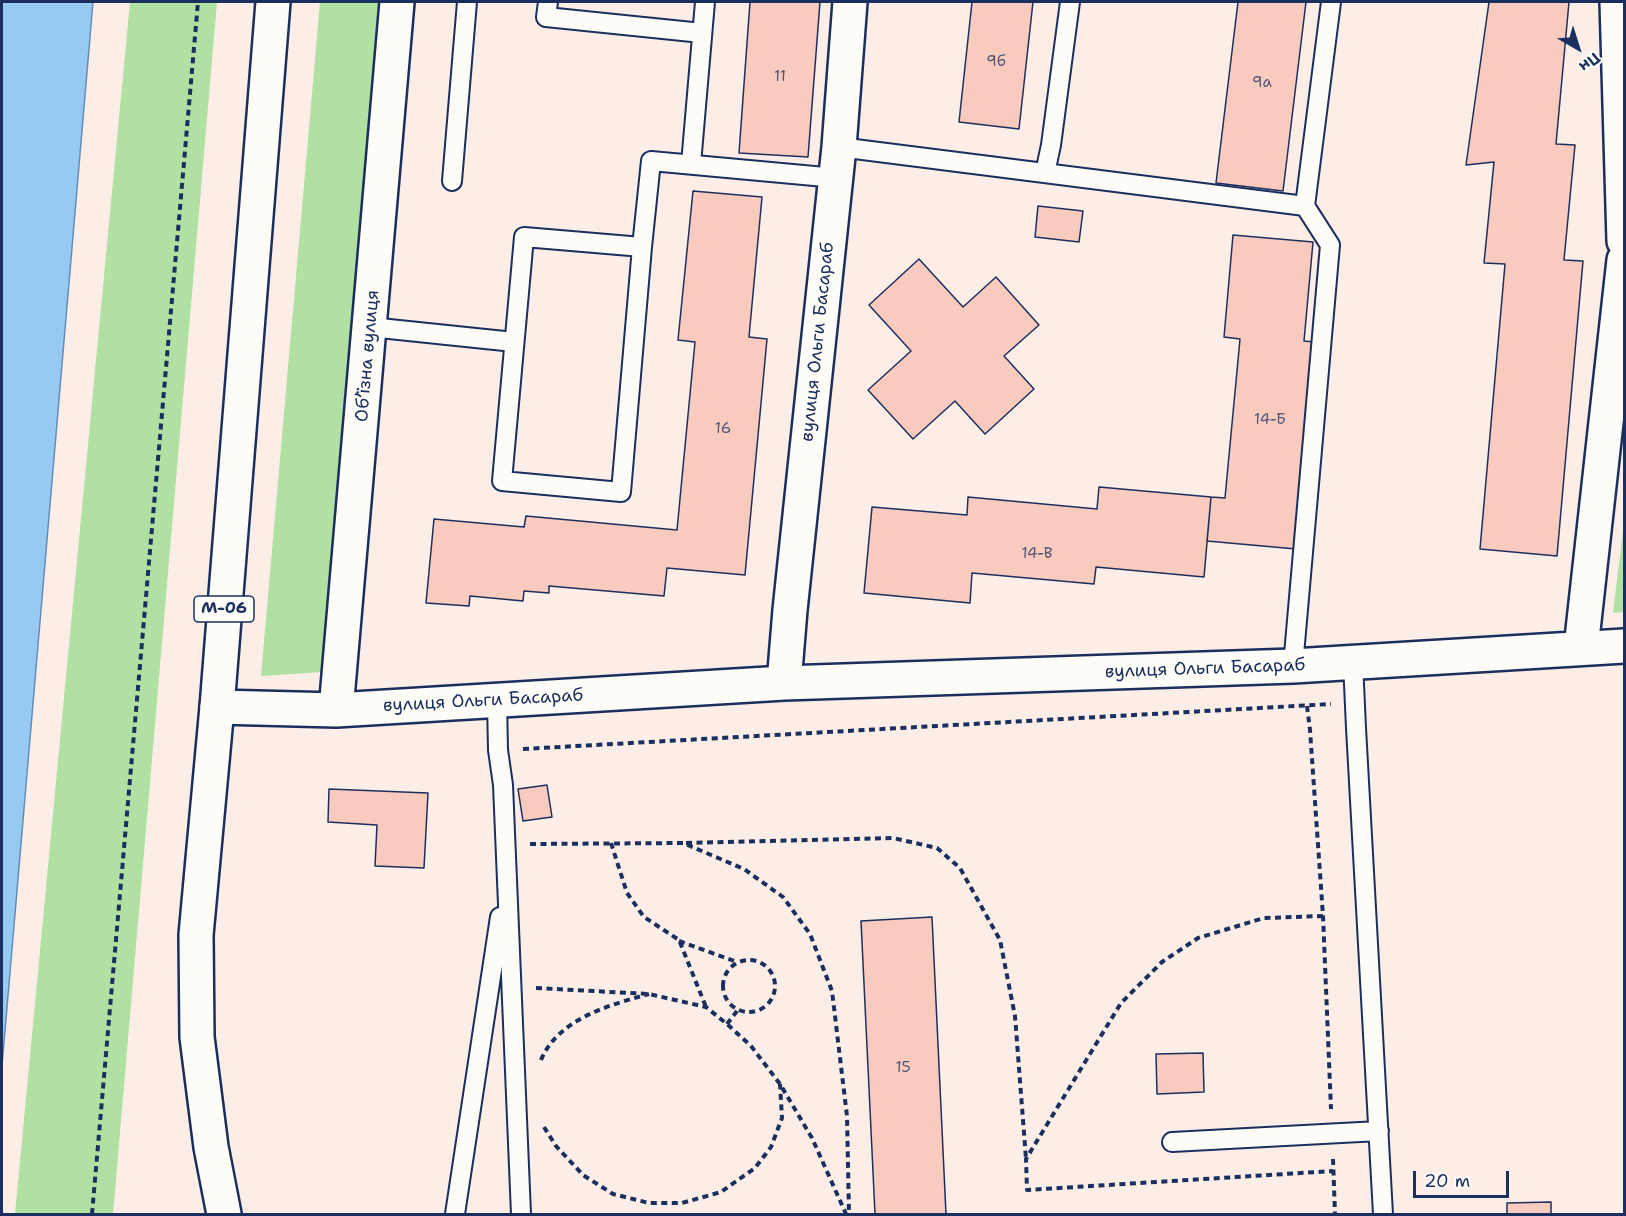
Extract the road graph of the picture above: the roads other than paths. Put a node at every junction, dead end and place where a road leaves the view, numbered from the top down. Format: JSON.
{"nodes":[{"id":1,"x":273,"y":2,"type":"edge"},
{"id":2,"x":397,"y":2,"type":"edge"},
{"id":3,"x":467,"y":2,"type":"edge"},
{"id":4,"x":548,"y":2,"type":"edge"},
{"id":5,"x":705,"y":2,"type":"edge"},
{"id":6,"x":850,"y":2,"type":"edge"},
{"id":7,"x":1070,"y":2,"type":"edge"},
{"id":8,"x":1331,"y":2,"type":"edge"},
{"id":9,"x":1617,"y":2,"type":"edge"},
{"id":10,"x":702,"y":33,"type":"junction"},
{"id":11,"x":838,"y":162,"type":"junction"},
{"id":12,"x":691,"y":164,"type":"junction"},
{"id":13,"x":1045,"y":173,"type":"junction"},
{"id":14,"x":452,"y":181,"type":"dead end"},
{"id":15,"x":1305,"y":206,"type":"junction"},
{"id":16,"x":1624,"y":241,"type":"edge"},
{"id":17,"x":642,"y":248,"type":"junction"},
{"id":18,"x":1624,"y":260,"type":"edge"},
{"id":19,"x":370,"y":327,"type":"junction"},
{"id":20,"x":514,"y":342,"type":"junction"},
{"id":21,"x":1624,"y":646,"type":"edge"},
{"id":22,"x":1581,"y":648,"type":"junction"},
{"id":23,"x":1353,"y":662,"type":"junction"},
{"id":24,"x":1293,"y":666,"type":"junction"},
{"id":25,"x":784,"y":683,"type":"junction"},
{"id":26,"x":497,"y":701,"type":"junction"},
{"id":27,"x":216,"y":707,"type":"junction"},
{"id":28,"x":336,"y":710,"type":"junction"},
{"id":29,"x":507,"y":877,"type":"junction"},
{"id":30,"x":1379,"y":1131,"type":"junction"},
{"id":31,"x":1172,"y":1142,"type":"dead end"},
{"id":32,"x":224,"y":1215,"type":"edge"},
{"id":33,"x":455,"y":1215,"type":"edge"},
{"id":34,"x":521,"y":1215,"type":"edge"},
{"id":35,"x":1383,"y":1215,"type":"edge"}],
"edges":[{"from":1,"to":27,"type":"main road","number":"М-06"},
{"from":2,"to":19,"type":"main road","name":"Обʼїзна вулиця"},
{"from":3,"to":14,"type":"lane"},
{"from":4,"to":10,"type":"lane"},
{"from":5,"to":10,"type":"lane"},
{"from":6,"to":11,"type":"main road","name":"вулиця Ольги Басараб"},
{"from":7,"to":13,"type":"lane"},
{"from":8,"to":15,"type":"lane"},
{"from":9,"to":16,"type":"main road"},
{"from":10,"to":12,"type":"lane"},
{"from":11,"to":12,"type":"lane"},
{"from":11,"to":13,"type":"lane"},
{"from":11,"to":25,"type":"main road","name":"вулиця Ольги Басараб"},
{"from":12,"to":17,"type":"lane"},
{"from":13,"to":15,"type":"lane"},
{"from":15,"to":24,"type":"lane"},
{"from":17,"to":20,"type":"lane"},
{"from":17,"to":20,"type":"lane"},
{"from":18,"to":22,"type":"main road"},
{"from":19,"to":20,"type":"lane"},
{"from":19,"to":28,"type":"main road","name":"Обʼїзна вулиця"},
{"from":21,"to":22,"type":"main road","name":"вулиця Ольги Басараб"},
{"from":22,"to":23,"type":"main road","name":"вулиця Ольги Басараб"},
{"from":23,"to":24,"type":"main road","name":"вулиця Ольги Басараб"},
{"from":23,"to":30,"type":"lane"},
{"from":24,"to":25,"type":"main road","name":"вулиця Ольги Басараб"},
{"from":25,"to":26,"type":"main road","name":"вулиця Ольги Басараб"},
{"from":26,"to":28,"type":"main road","name":"вулиця Ольги Басараб"},
{"from":26,"to":29,"type":"lane"},
{"from":27,"to":28,"type":"main road","name":"вулиця Ольги Басараб"},
{"from":27,"to":32,"type":"main road","number":"М-06"},
{"from":29,"to":33,"type":"lane"},
{"from":29,"to":34,"type":"lane"},
{"from":30,"to":31,"type":"lane"},
{"from":30,"to":35,"type":"lane"}]}
